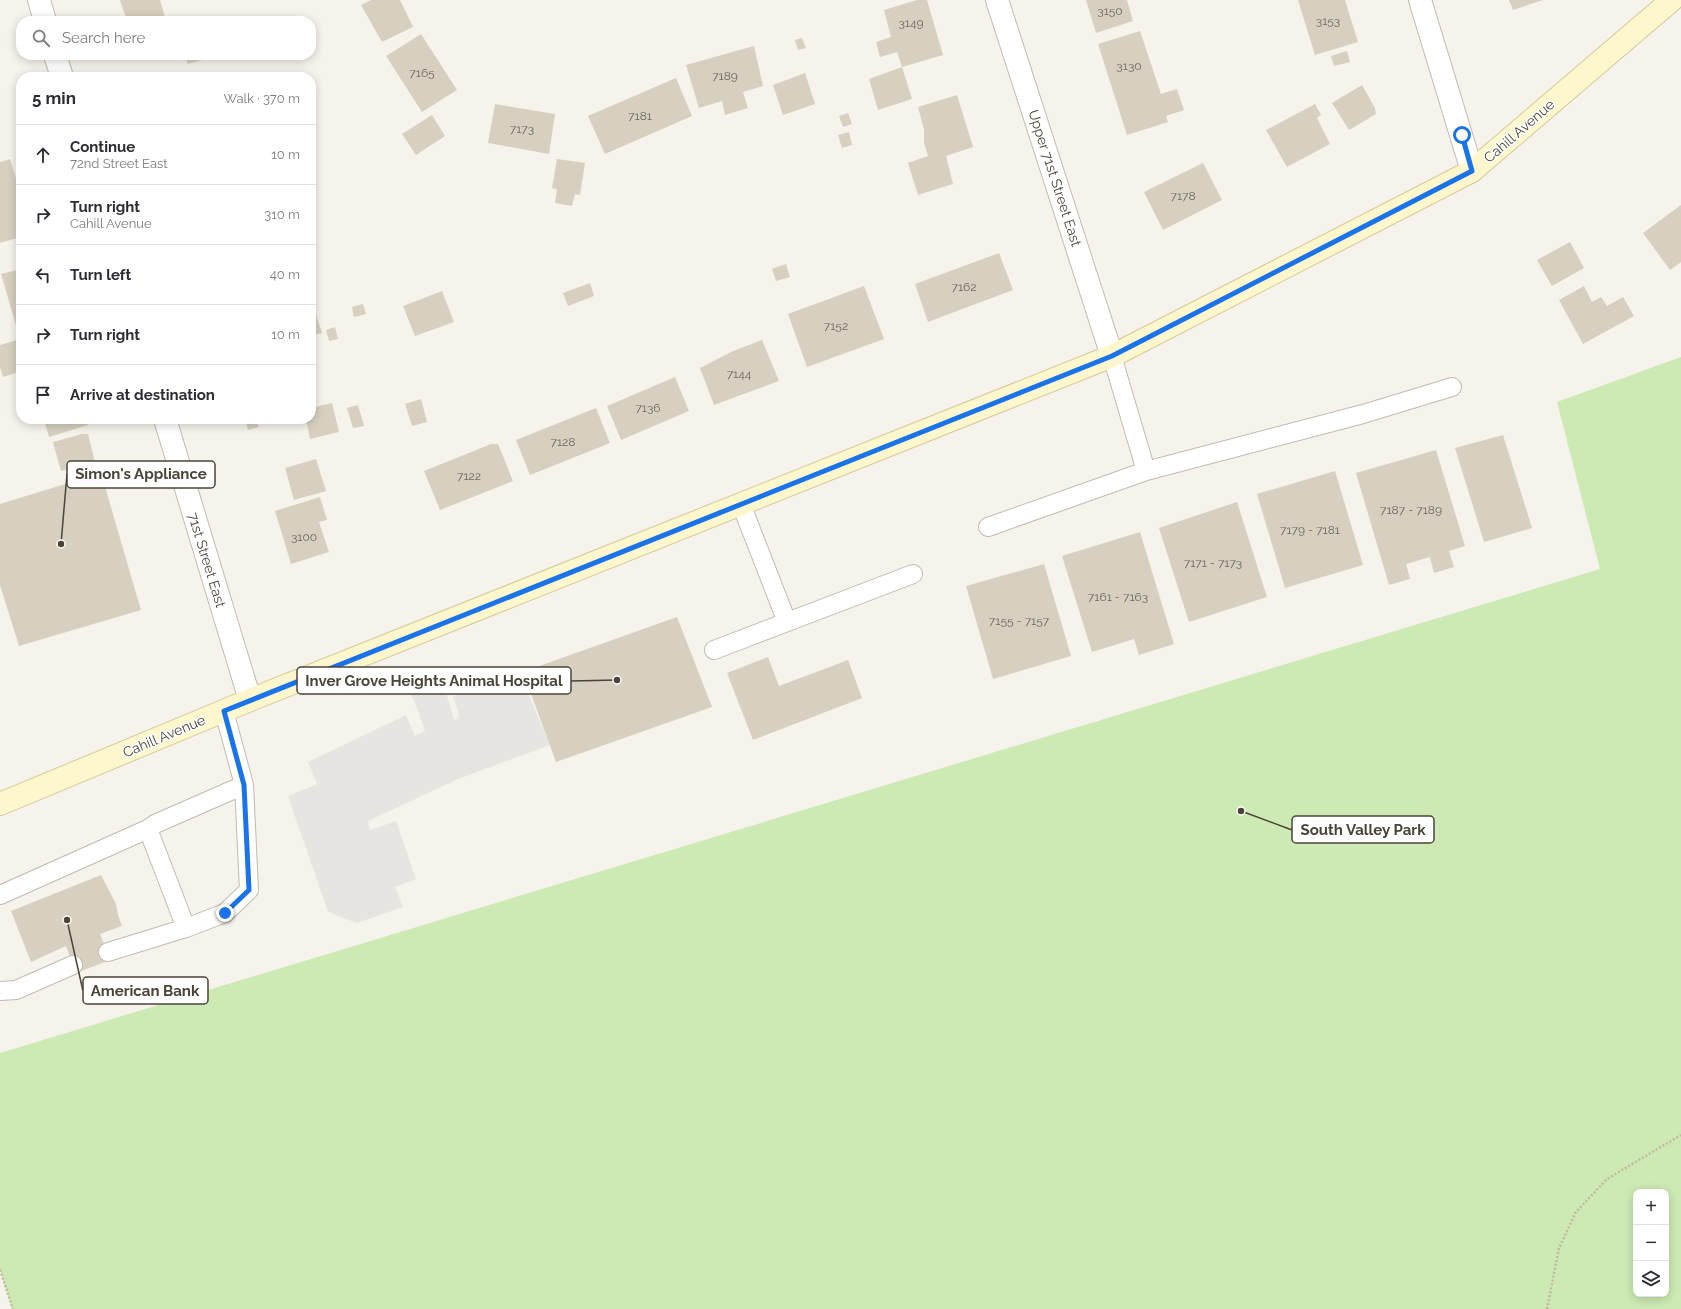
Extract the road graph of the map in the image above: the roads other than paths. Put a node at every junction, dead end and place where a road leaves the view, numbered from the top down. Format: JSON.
{"nodes":[{"id":1,"x":39,"y":0,"type":"edge"},
{"id":2,"x":997,"y":0,"type":"edge"},
{"id":3,"x":1420,"y":0,"type":"edge"},
{"id":4,"x":1672,"y":0,"type":"edge"},
{"id":5,"x":44,"y":16,"type":"edge"},
{"id":6,"x":57,"y":60,"type":"edge"},
{"id":7,"x":60,"y":72,"type":"edge"},
{"id":8,"x":1472,"y":171,"type":"junction"},
{"id":9,"x":1112,"y":356,"type":"junction"},
{"id":10,"x":1452,"y":387,"type":"dead end"},
{"id":11,"x":167,"y":424,"type":"edge"},
{"id":12,"x":1146,"y":471,"type":"junction"},
{"id":13,"x":741,"y":504,"type":"junction"},
{"id":14,"x":988,"y":527,"type":"dead end"},
{"id":15,"x":913,"y":574,"type":"dead end"},
{"id":16,"x":787,"y":622,"type":"junction"},
{"id":17,"x":714,"y":650,"type":"dead end"},
{"id":18,"x":250,"y":700,"type":"junction"},
{"id":19,"x":224,"y":711,"type":"junction"},
{"id":20,"x":244,"y":785,"type":"junction"},
{"id":21,"x":2,"y":799,"type":"edge"},
{"id":22,"x":148,"y":829,"type":"junction"},
{"id":23,"x":0,"y":895,"type":"edge"},
{"id":24,"x":186,"y":928,"type":"junction"},
{"id":25,"x":108,"y":952,"type":"dead end"},
{"id":26,"x":73,"y":965,"type":"dead end"},
{"id":27,"x":0,"y":991,"type":"edge"}],
"edges":[{"from":1,"to":5,"type":"street"},
{"from":2,"to":9,"type":"street","name":"Upper 71st Street East"},
{"from":3,"to":8,"type":"street"},
{"from":4,"to":8,"type":"street","name":"Cahill Avenue"},
{"from":6,"to":7,"type":"street"},
{"from":8,"to":9,"type":"street","name":"Cahill Avenue"},
{"from":9,"to":12,"type":"lane"},
{"from":9,"to":13,"type":"street","name":"Cahill Avenue"},
{"from":10,"to":12,"type":"lane"},
{"from":11,"to":18,"type":"street","name":"71st Street East"},
{"from":12,"to":14,"type":"lane"},
{"from":13,"to":16,"type":"lane"},
{"from":13,"to":18,"type":"street","name":"Cahill Avenue"},
{"from":15,"to":16,"type":"lane"},
{"from":16,"to":17,"type":"lane"},
{"from":18,"to":19,"type":"street","name":"Cahill Avenue"},
{"from":19,"to":20,"type":"lane"},
{"from":19,"to":21,"type":"street","name":"Cahill Avenue"},
{"from":20,"to":22,"type":"lane"},
{"from":20,"to":24,"type":"lane"},
{"from":22,"to":23,"type":"lane"},
{"from":22,"to":24,"type":"lane"},
{"from":24,"to":25,"type":"lane"},
{"from":26,"to":27,"type":"lane"}]}
